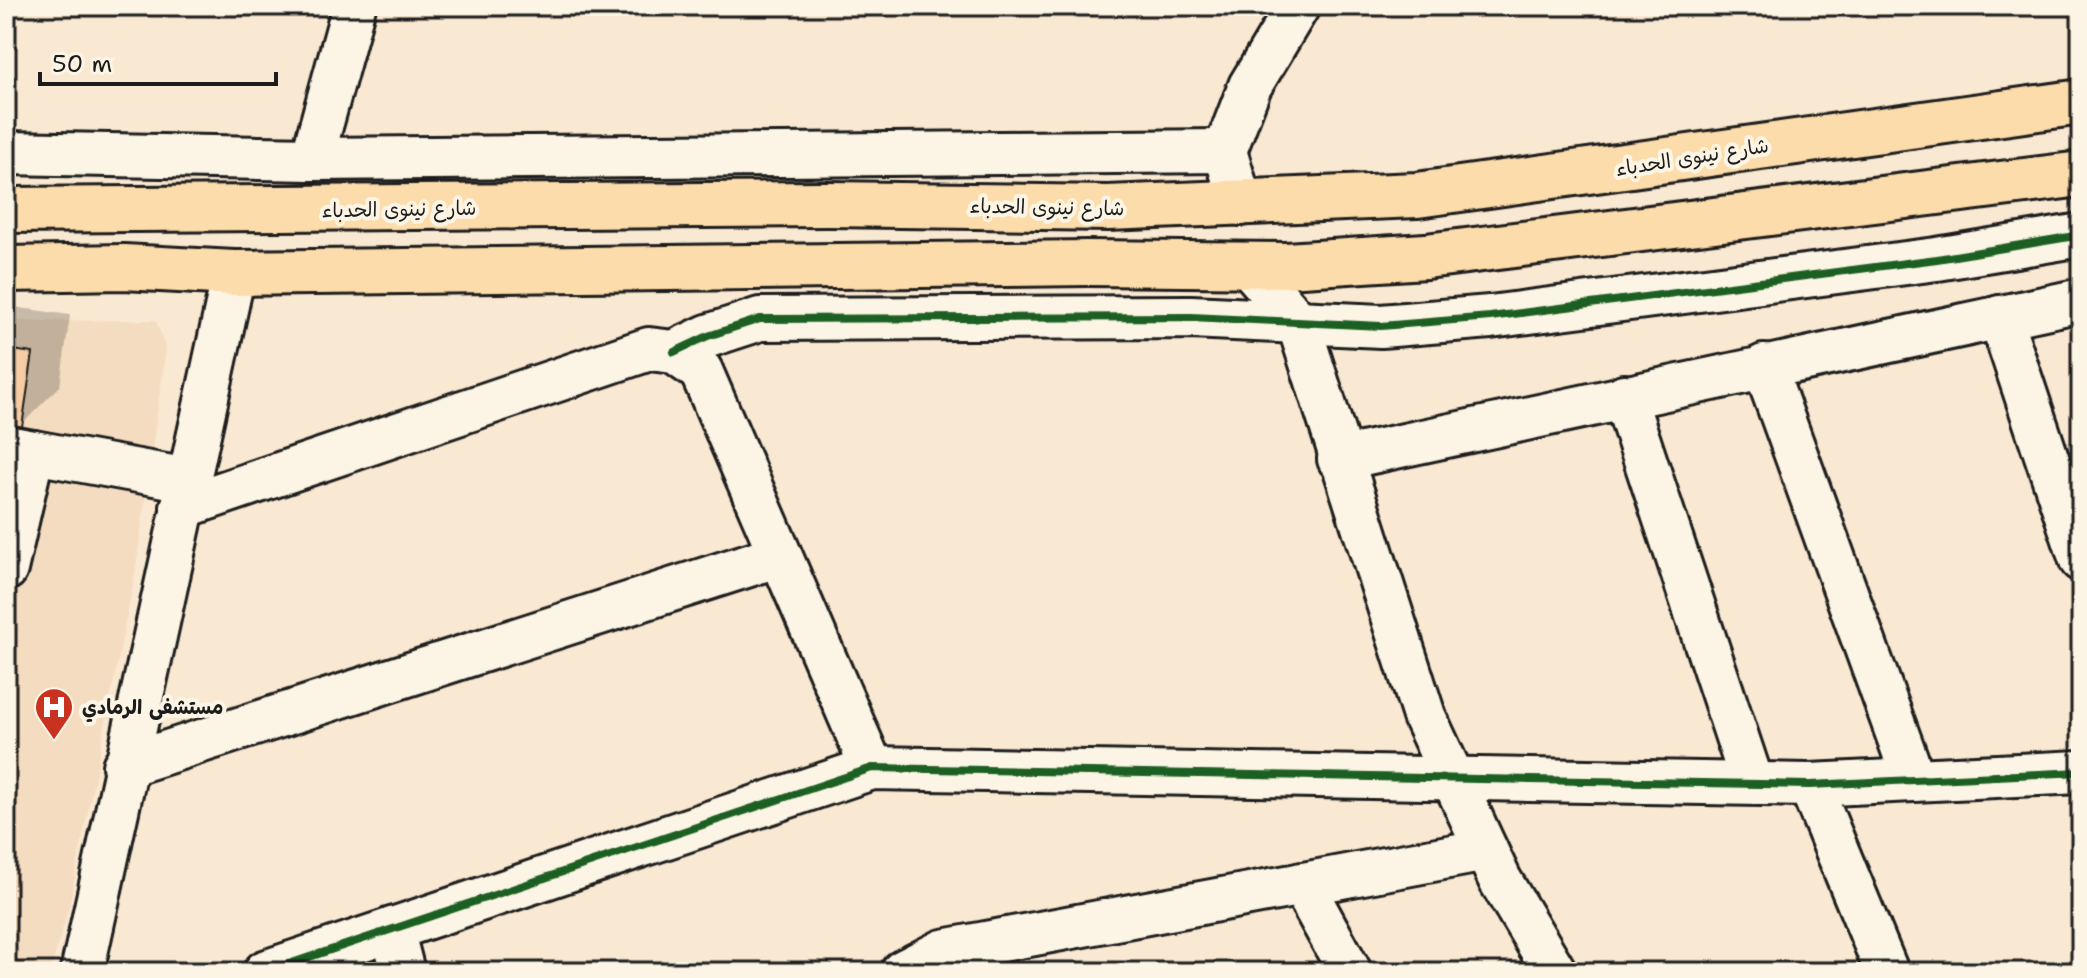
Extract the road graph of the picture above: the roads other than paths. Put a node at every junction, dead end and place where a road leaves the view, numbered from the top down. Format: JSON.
{"nodes":[{"id":1,"x":354,"y":6,"type":"edge"},
{"id":2,"x":1298,"y":6,"type":"edge"},
{"id":3,"x":2081,"y":102,"type":"edge"},
{"id":4,"x":2024,"y":110,"type":"junction"},
{"id":5,"x":1225,"y":151,"type":"junction"},
{"id":6,"x":6,"y":153,"type":"edge"},
{"id":7,"x":312,"y":159,"type":"junction"},
{"id":8,"x":2081,"y":174,"type":"edge"},
{"id":9,"x":2031,"y":180,"type":"junction"},
{"id":10,"x":1241,"y":204,"type":"junction"},
{"id":11,"x":6,"y":210,"type":"edge"},
{"id":12,"x":2081,"y":235,"type":"edge"},
{"id":13,"x":1248,"y":265,"type":"junction"},
{"id":14,"x":6,"y":269,"type":"edge"},
{"id":15,"x":234,"y":273,"type":"junction"},
{"id":16,"x":2081,"y":300,"type":"edge"},
{"id":17,"x":2000,"y":317,"type":"junction"},
{"id":18,"x":1298,"y":322,"type":"junction"},
{"id":19,"x":674,"y":352,"type":"junction"},
{"id":20,"x":1764,"y":366,"type":"junction"},
{"id":21,"x":1624,"y":396,"type":"junction"},
{"id":22,"x":20,"y":450,"type":"edge"},
{"id":23,"x":1339,"y":459,"type":"junction"},
{"id":24,"x":185,"y":493,"type":"junction"},
{"id":25,"x":780,"y":555,"type":"junction"},
{"id":26,"x":2081,"y":560,"type":"edge"},
{"id":27,"x":6,"y":569,"type":"edge"},
{"id":28,"x":124,"y":766,"type":"junction"},
{"id":29,"x":872,"y":768,"type":"junction"},
{"id":30,"x":2081,"y":772,"type":"edge"},
{"id":31,"x":1453,"y":779,"type":"junction"},
{"id":32,"x":1914,"y":780,"type":"junction"},
{"id":33,"x":1752,"y":782,"type":"junction"},
{"id":34,"x":1810,"y":785,"type":"junction"},
{"id":35,"x":1486,"y":850,"type":"junction"},
{"id":36,"x":1302,"y":884,"type":"junction"},
{"id":37,"x":392,"y":929,"type":"junction"},
{"id":38,"x":82,"y":972,"type":"edge"},
{"id":39,"x":265,"y":972,"type":"edge"},
{"id":40,"x":403,"y":972,"type":"edge"},
{"id":41,"x":902,"y":972,"type":"edge"},
{"id":42,"x":1350,"y":972,"type":"edge"},
{"id":43,"x":1555,"y":972,"type":"edge"},
{"id":44,"x":1887,"y":972,"type":"edge"}],
"edges":[{"from":1,"to":7,"type":"street"},
{"from":2,"to":5,"type":"street"},
{"from":3,"to":4,"type":"main road","name":"شارع نينوى الحدباء"},
{"from":4,"to":9,"type":"main road"},
{"from":4,"to":10,"type":"main road","name":"شارع نينوى الحدباء"},
{"from":5,"to":7,"type":"street"},
{"from":5,"to":10,"type":"street"},
{"from":6,"to":7,"type":"street"},
{"from":8,"to":9,"type":"main road"},
{"from":9,"to":13,"type":"main road"},
{"from":10,"to":11,"type":"main road","name":"شارع نينوى الحدباء"},
{"from":12,"to":18,"type":"street"},
{"from":13,"to":15,"type":"main road"},
{"from":13,"to":18,"type":"street"},
{"from":14,"to":15,"type":"main road"},
{"from":15,"to":24,"type":"street"},
{"from":16,"to":17,"type":"street"},
{"from":17,"to":20,"type":"street"},
{"from":17,"to":26,"type":"street"},
{"from":18,"to":19,"type":"street"},
{"from":18,"to":23,"type":"street"},
{"from":19,"to":24,"type":"street"},
{"from":19,"to":25,"type":"street"},
{"from":20,"to":21,"type":"street"},
{"from":20,"to":32,"type":"street"},
{"from":21,"to":23,"type":"street"},
{"from":21,"to":33,"type":"street"},
{"from":22,"to":24,"type":"street"},
{"from":22,"to":27,"type":"street"},
{"from":23,"to":31,"type":"street"},
{"from":24,"to":28,"type":"street"},
{"from":25,"to":28,"type":"street"},
{"from":25,"to":29,"type":"street"},
{"from":28,"to":38,"type":"street"},
{"from":29,"to":31,"type":"street"},
{"from":29,"to":37,"type":"street"},
{"from":30,"to":32,"type":"street"},
{"from":31,"to":33,"type":"street"},
{"from":31,"to":35,"type":"street"},
{"from":32,"to":34,"type":"street"},
{"from":33,"to":34,"type":"street"},
{"from":34,"to":44,"type":"street"},
{"from":35,"to":36,"type":"street"},
{"from":35,"to":43,"type":"street"},
{"from":36,"to":41,"type":"street"},
{"from":36,"to":42,"type":"street"},
{"from":37,"to":39,"type":"street"},
{"from":37,"to":40,"type":"street"}]}
